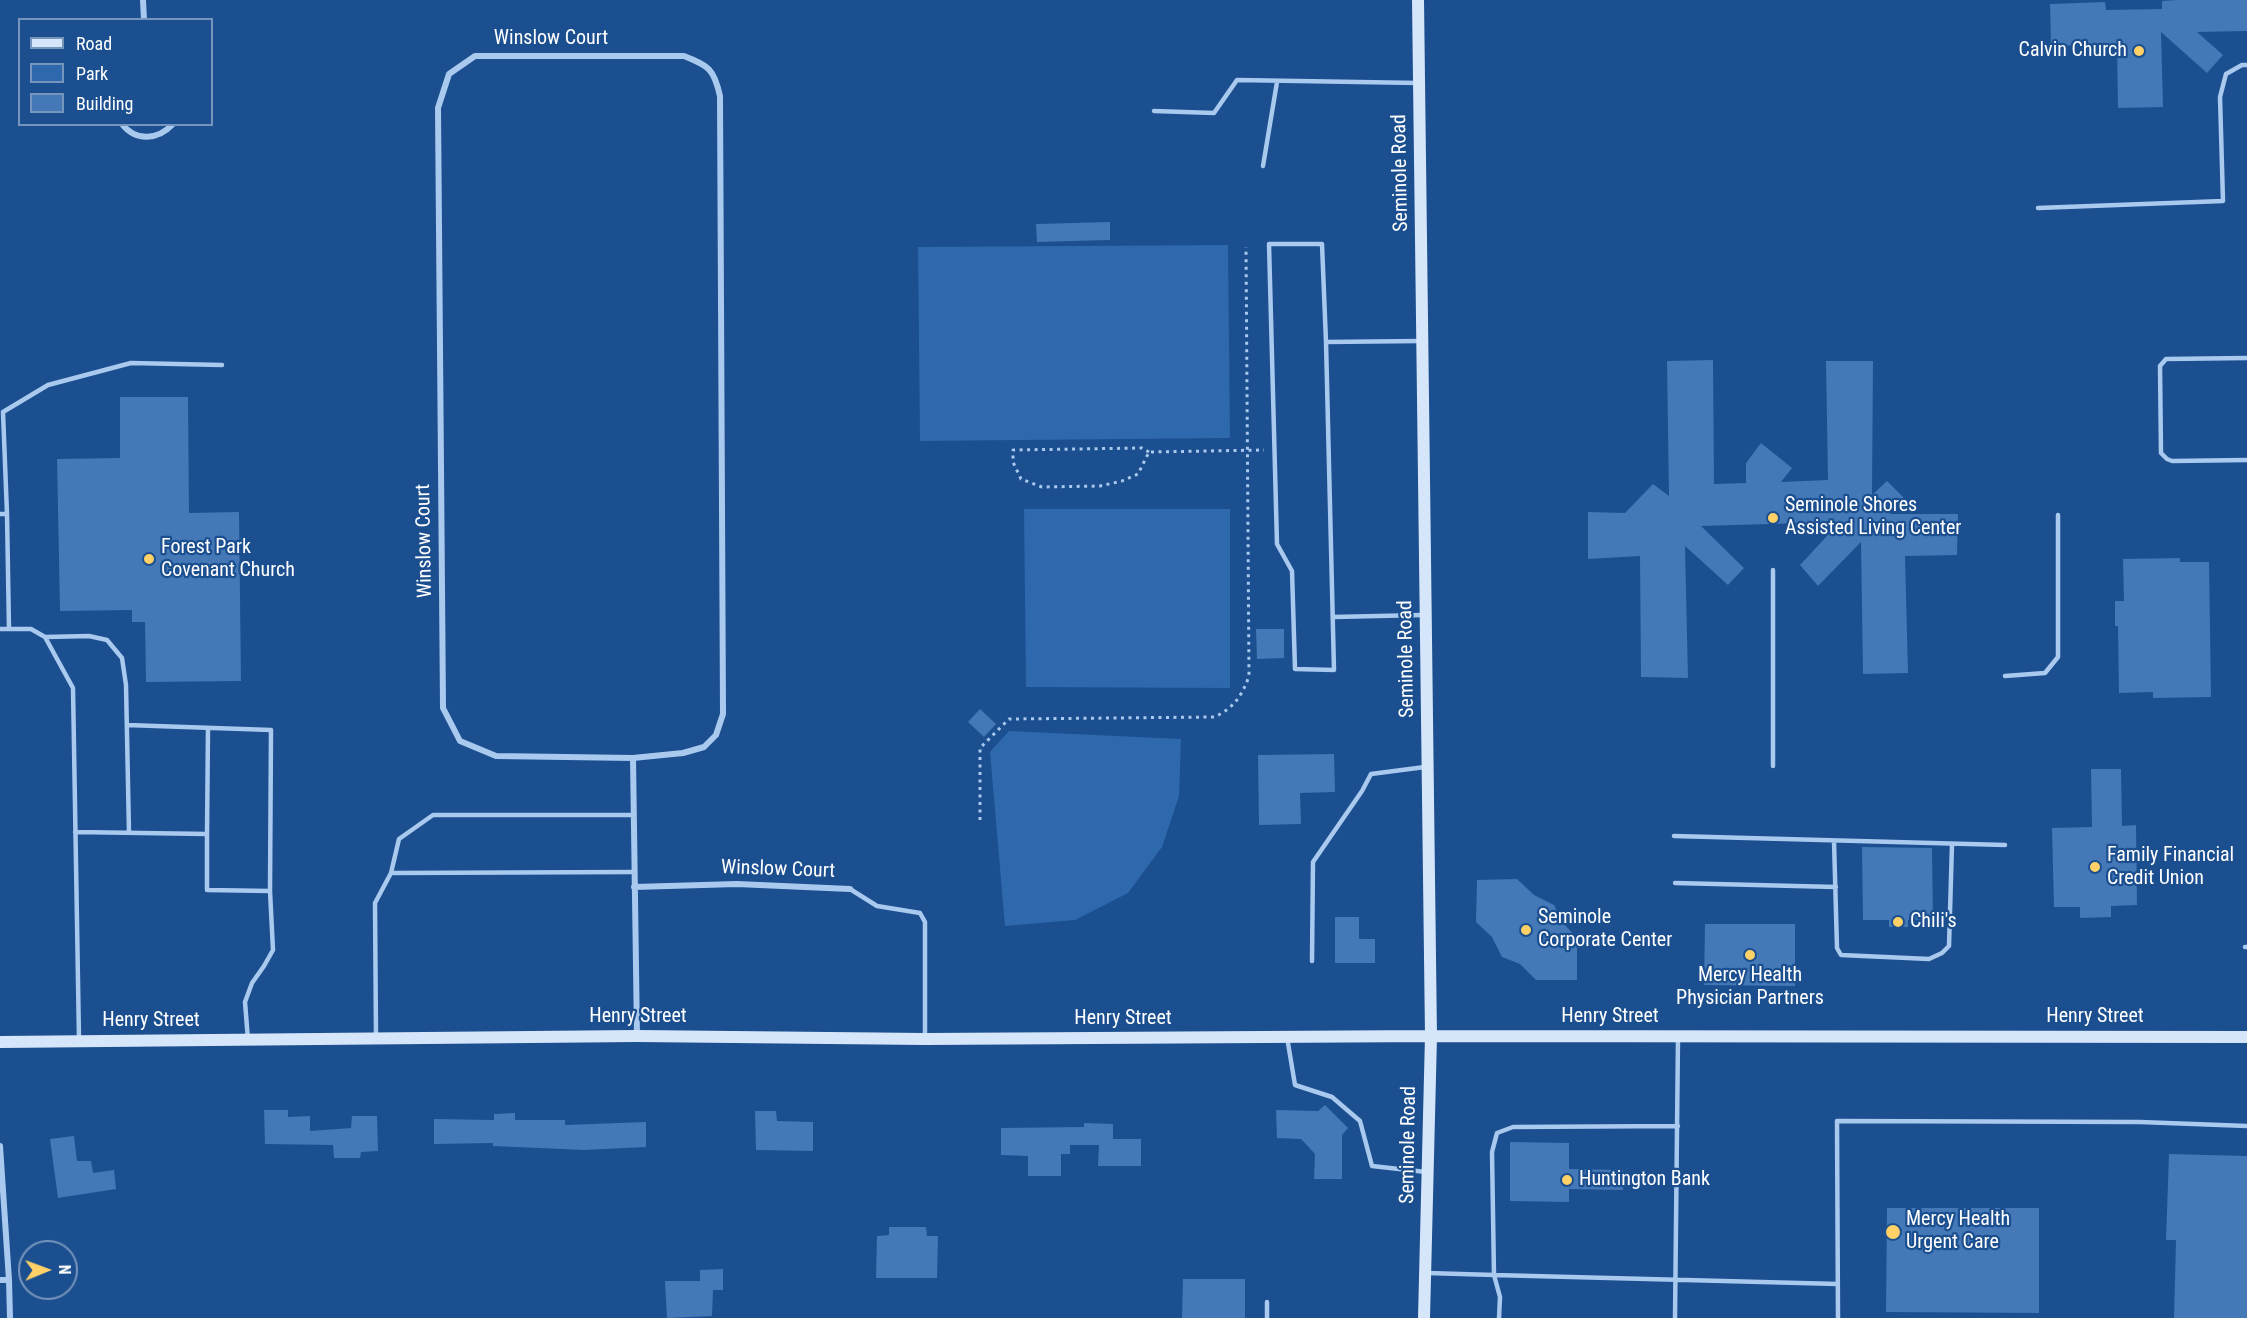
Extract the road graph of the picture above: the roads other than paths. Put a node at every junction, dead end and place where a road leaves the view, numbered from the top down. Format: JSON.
{"nodes":[{"id":1,"x":142,"y":0,"type":"edge"},
{"id":2,"x":1418,"y":0,"type":"edge"},
{"id":3,"x":144,"y":18,"type":"edge"},
{"id":4,"x":2247,"y":65,"type":"edge"},
{"id":5,"x":1277,"y":82,"type":"junction"},
{"id":6,"x":1419,"y":83,"type":"junction"},
{"id":7,"x":1154,"y":111,"type":"dead end"},
{"id":8,"x":124,"y":126,"type":"edge"},
{"id":9,"x":171,"y":126,"type":"edge"},
{"id":10,"x":1263,"y":166,"type":"dead end"},
{"id":11,"x":2038,"y":208,"type":"dead end"},
{"id":12,"x":1423,"y":341,"type":"junction"},
{"id":13,"x":1326,"y":342,"type":"junction"},
{"id":14,"x":2247,"y":358,"type":"edge"},
{"id":15,"x":222,"y":365,"type":"dead end"},
{"id":16,"x":2247,"y":460,"type":"edge"},
{"id":17,"x":0,"y":514,"type":"edge"},
{"id":18,"x":7,"y":514,"type":"junction"},
{"id":19,"x":2058,"y":515,"type":"dead end"},
{"id":20,"x":1773,"y":570,"type":"dead end"},
{"id":21,"x":1426,"y":615,"type":"junction"},
{"id":22,"x":1333,"y":617,"type":"junction"},
{"id":23,"x":0,"y":629,"type":"edge"},
{"id":24,"x":9,"y":629,"type":"junction"},
{"id":25,"x":45,"y":638,"type":"junction"},
{"id":26,"x":2005,"y":676,"type":"dead end"},
{"id":27,"x":127,"y":725,"type":"junction"},
{"id":28,"x":208,"y":728,"type":"junction"},
{"id":29,"x":633,"y":758,"type":"junction"},
{"id":30,"x":1773,"y":766,"type":"dead end"},
{"id":31,"x":1428,"y":767,"type":"junction"},
{"id":32,"x":633,"y":815,"type":"junction"},
{"id":33,"x":75,"y":832,"type":"junction"},
{"id":34,"x":129,"y":833,"type":"junction"},
{"id":35,"x":207,"y":834,"type":"junction"},
{"id":36,"x":1674,"y":836,"type":"dead end"},
{"id":37,"x":1834,"y":841,"type":"junction"},
{"id":38,"x":1952,"y":844,"type":"junction"},
{"id":39,"x":2005,"y":846,"type":"dead end"},
{"id":40,"x":634,"y":872,"type":"junction"},
{"id":41,"x":391,"y":873,"type":"junction"},
{"id":42,"x":1675,"y":883,"type":"dead end"},
{"id":43,"x":634,"y":886,"type":"junction"},
{"id":44,"x":1836,"y":887,"type":"junction"},
{"id":45,"x":850,"y":889,"type":"joint"},
{"id":46,"x":270,"y":891,"type":"junction"},
{"id":47,"x":1312,"y":961,"type":"dead end"},
{"id":48,"x":637,"y":1036,"type":"junction"},
{"id":49,"x":1431,"y":1036,"type":"junction"},
{"id":50,"x":1287,"y":1037,"type":"junction"},
{"id":51,"x":1678,"y":1037,"type":"junction"},
{"id":52,"x":2247,"y":1037,"type":"edge"},
{"id":53,"x":376,"y":1038,"type":"junction"},
{"id":54,"x":925,"y":1039,"type":"junction"},
{"id":55,"x":248,"y":1040,"type":"junction"},
{"id":56,"x":79,"y":1041,"type":"junction"},
{"id":57,"x":0,"y":1042,"type":"edge"},
{"id":58,"x":1678,"y":1126,"type":"junction"},
{"id":59,"x":2247,"y":1126,"type":"edge"},
{"id":60,"x":0,"y":1146,"type":"edge"},
{"id":61,"x":1428,"y":1172,"type":"junction"},
{"id":62,"x":1425,"y":1273,"type":"junction"},
{"id":63,"x":1494,"y":1275,"type":"junction"},
{"id":64,"x":0,"y":1280,"type":"edge"},
{"id":65,"x":9,"y":1280,"type":"junction"},
{"id":66,"x":1677,"y":1282,"type":"junction"},
{"id":67,"x":1838,"y":1284,"type":"junction"},
{"id":68,"x":1267,"y":1302,"type":"dead end"},
{"id":69,"x":10,"y":1318,"type":"edge"},
{"id":70,"x":1267,"y":1318,"type":"edge"},
{"id":71,"x":1424,"y":1318,"type":"edge"},
{"id":72,"x":1499,"y":1318,"type":"edge"},
{"id":73,"x":1675,"y":1318,"type":"edge"},
{"id":74,"x":1838,"y":1318,"type":"edge"}],
"edges":[{"from":1,"to":3,"type":"street"},
{"from":2,"to":6,"type":"street","name":"Seminole Road"},
{"from":4,"to":11,"type":"lane"},
{"from":5,"to":6,"type":"lane"},
{"from":5,"to":7,"type":"lane"},
{"from":5,"to":10,"type":"lane"},
{"from":6,"to":12,"type":"street","name":"Seminole Road"},
{"from":8,"to":9,"type":"street"},
{"from":12,"to":13,"type":"lane"},
{"from":12,"to":21,"type":"street","name":"Seminole Road"},
{"from":13,"to":22,"type":"lane"},
{"from":13,"to":22,"type":"lane"},
{"from":14,"to":16,"type":"lane"},
{"from":15,"to":18,"type":"lane"},
{"from":17,"to":18,"type":"lane"},
{"from":18,"to":24,"type":"lane"},
{"from":19,"to":26,"type":"lane"},
{"from":20,"to":30,"type":"lane"},
{"from":21,"to":22,"type":"lane"},
{"from":21,"to":31,"type":"street","name":"Seminole Road"},
{"from":23,"to":24,"type":"lane"},
{"from":24,"to":25,"type":"lane"},
{"from":25,"to":27,"type":"lane"},
{"from":25,"to":33,"type":"lane"},
{"from":27,"to":28,"type":"lane"},
{"from":27,"to":34,"type":"lane"},
{"from":28,"to":35,"type":"lane"},
{"from":28,"to":46,"type":"lane"},
{"from":29,"to":29,"type":"street","name":"Winslow Court"},
{"from":29,"to":32,"type":"street"},
{"from":31,"to":47,"type":"lane"},
{"from":31,"to":49,"type":"street","name":"Seminole Road"},
{"from":32,"to":40,"type":"street"},
{"from":32,"to":41,"type":"lane"},
{"from":33,"to":34,"type":"lane"},
{"from":33,"to":56,"type":"lane"},
{"from":34,"to":35,"type":"lane"},
{"from":35,"to":46,"type":"lane"},
{"from":36,"to":37,"type":"lane"},
{"from":37,"to":38,"type":"lane"},
{"from":37,"to":44,"type":"lane"},
{"from":38,"to":39,"type":"lane"},
{"from":38,"to":44,"type":"lane"},
{"from":40,"to":41,"type":"lane"},
{"from":40,"to":43,"type":"street"},
{"from":41,"to":53,"type":"lane"},
{"from":42,"to":44,"type":"lane"},
{"from":43,"to":45,"type":"street","name":"Winslow Court"},
{"from":43,"to":48,"type":"street"},
{"from":45,"to":54,"type":"lane"},
{"from":46,"to":55,"type":"lane"},
{"from":48,"to":53,"type":"street","name":"Henry Street"},
{"from":48,"to":54,"type":"street","name":"Henry Street"},
{"from":49,"to":50,"type":"street","name":"Henry Street"},
{"from":49,"to":51,"type":"street","name":"Henry Street"},
{"from":49,"to":61,"type":"street","name":"Seminole Road"},
{"from":50,"to":54,"type":"street","name":"Henry Street"},
{"from":50,"to":61,"type":"lane"},
{"from":51,"to":52,"type":"street","name":"Henry Street"},
{"from":51,"to":58,"type":"lane"},
{"from":53,"to":55,"type":"street","name":"Henry Street"},
{"from":55,"to":56,"type":"street","name":"Henry Street"},
{"from":56,"to":57,"type":"street","name":"Henry Street"},
{"from":58,"to":63,"type":"lane"},
{"from":58,"to":66,"type":"lane"},
{"from":59,"to":67,"type":"lane"},
{"from":60,"to":65,"type":"street"},
{"from":61,"to":62,"type":"street","name":"Seminole Road"},
{"from":62,"to":63,"type":"lane"},
{"from":62,"to":71,"type":"street","name":"Seminole Road"},
{"from":63,"to":66,"type":"lane"},
{"from":63,"to":72,"type":"lane"},
{"from":64,"to":65,"type":"street"},
{"from":65,"to":69,"type":"street"},
{"from":66,"to":67,"type":"lane"},
{"from":66,"to":73,"type":"lane"},
{"from":67,"to":74,"type":"lane"},
{"from":68,"to":70,"type":"lane"}]}
